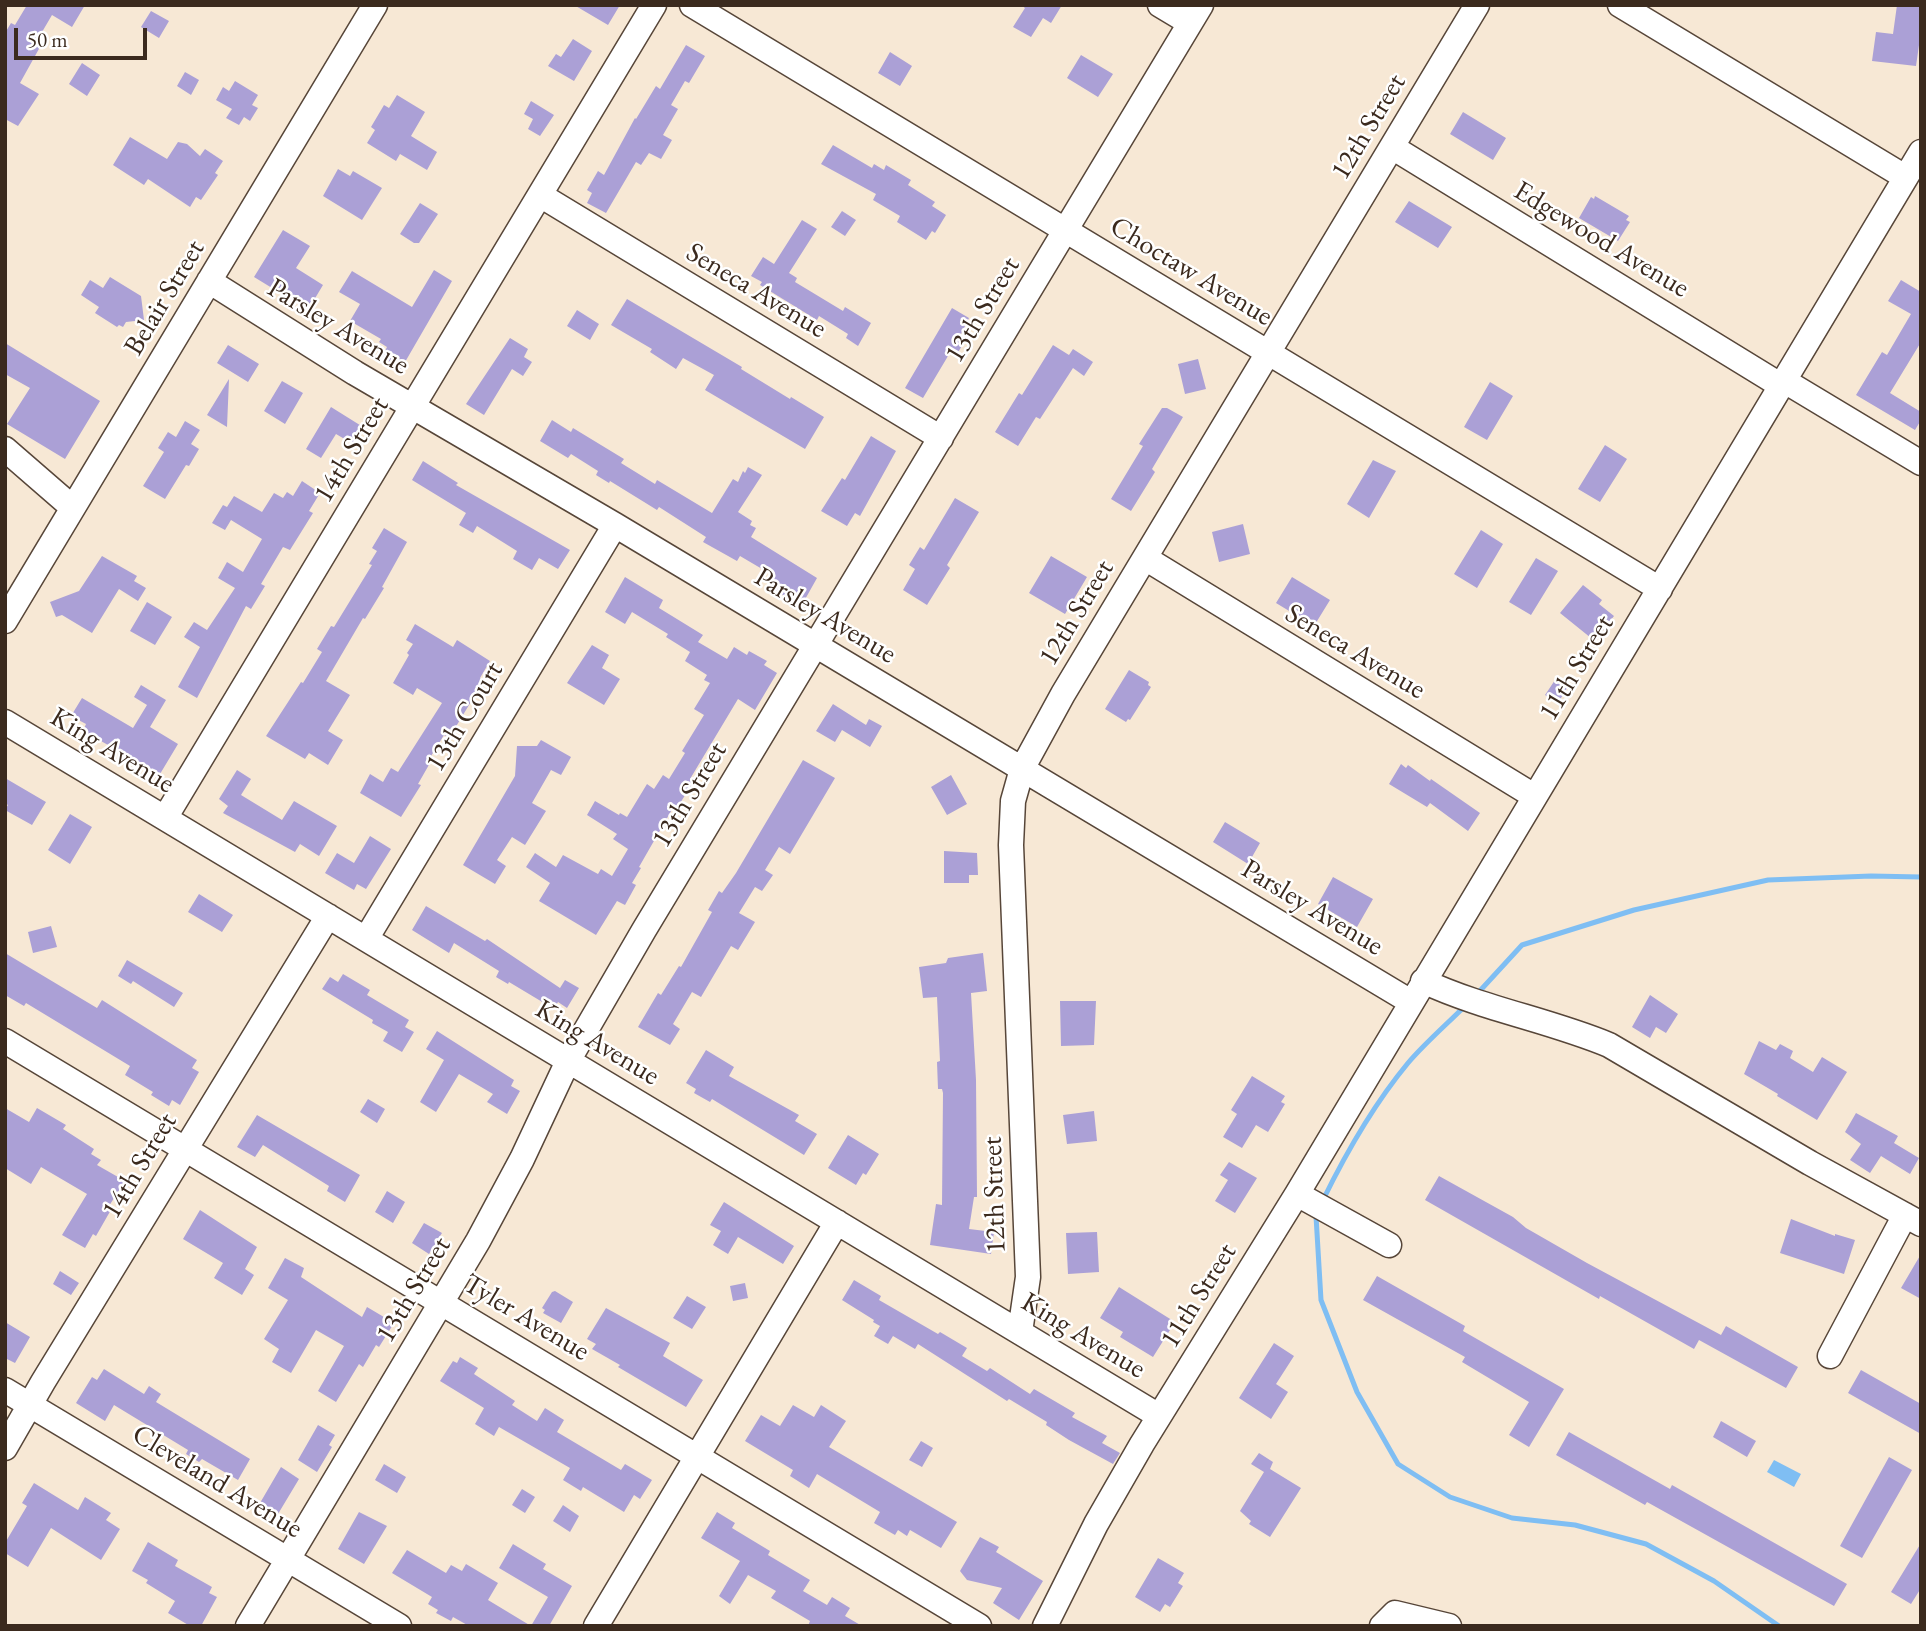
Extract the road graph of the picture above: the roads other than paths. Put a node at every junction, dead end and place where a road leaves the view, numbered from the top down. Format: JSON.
{"nodes":[{"id":1,"x":375,"y":5,"type":"edge"},
{"id":2,"x":654,"y":5,"type":"edge"},
{"id":3,"x":692,"y":5,"type":"edge"},
{"id":4,"x":1160,"y":5,"type":"edge"},
{"id":5,"x":1477,"y":5,"type":"edge"},
{"id":6,"x":1620,"y":5,"type":"edge"},
{"id":7,"x":1195,"y":14,"type":"edge"},
{"id":8,"x":1392,"y":147,"type":"junction"},
{"id":9,"x":1921,"y":152,"type":"edge"},
{"id":10,"x":1905,"y":177,"type":"junction"},
{"id":11,"x":540,"y":195,"type":"junction"},
{"id":12,"x":1066,"y":231,"type":"junction"},
{"id":13,"x":209,"y":281,"type":"junction"},
{"id":14,"x":1268,"y":353,"type":"junction"},
{"id":15,"x":1782,"y":382,"type":"junction"},
{"id":16,"x":413,"y":407,"type":"junction"},
{"id":17,"x":941,"y":438,"type":"junction"},
{"id":18,"x":5,"y":449,"type":"edge"},
{"id":19,"x":1912,"y":458,"type":"edge"},
{"id":20,"x":73,"y":508,"type":"junction"},
{"id":21,"x":615,"y":525,"type":"junction"},
{"id":22,"x":1145,"y":558,"type":"junction"},
{"id":23,"x":1660,"y":589,"type":"junction"},
{"id":24,"x":5,"y":621,"type":"edge"},
{"id":25,"x":816,"y":645,"type":"junction"},
{"id":26,"x":5,"y":722,"type":"edge"},
{"id":27,"x":1022,"y":769,"type":"junction"},
{"id":28,"x":1534,"y":796,"type":"junction"},
{"id":29,"x":165,"y":818,"type":"junction"},
{"id":30,"x":328,"y":916,"type":"junction"},
{"id":31,"x":366,"y":939,"type":"junction"},
{"id":32,"x":1417,"y":992,"type":"junction"},
{"id":33,"x":5,"y":1041,"type":"edge"},
{"id":34,"x":568,"y":1061,"type":"junction"},
{"id":35,"x":185,"y":1149,"type":"junction"},
{"id":36,"x":1304,"y":1198,"type":"junction"},
{"id":37,"x":1913,"y":1219,"type":"edge"},
{"id":38,"x":837,"y":1222,"type":"junction"},
{"id":39,"x":1389,"y":1245,"type":"dead end"},
{"id":40,"x":442,"y":1302,"type":"junction"},
{"id":41,"x":1020,"y":1332,"type":"junction"},
{"id":42,"x":1830,"y":1356,"type":"dead end"},
{"id":43,"x":5,"y":1390,"type":"edge"},
{"id":44,"x":30,"y":1405,"type":"junction"},
{"id":45,"x":1159,"y":1416,"type":"junction"},
{"id":46,"x":5,"y":1448,"type":"edge"},
{"id":47,"x":697,"y":1456,"type":"junction"},
{"id":48,"x":288,"y":1559,"type":"junction"},
{"id":49,"x":248,"y":1626,"type":"edge"},
{"id":50,"x":399,"y":1626,"type":"edge"},
{"id":51,"x":596,"y":1626,"type":"edge"},
{"id":52,"x":979,"y":1626,"type":"edge"},
{"id":53,"x":1045,"y":1626,"type":"edge"},
{"id":54,"x":1382,"y":1626,"type":"edge"},
{"id":55,"x":1449,"y":1626,"type":"edge"}],
"edges":[{"from":1,"to":13,"type":"street","name":"Belair Street"},
{"from":2,"to":11,"type":"street","name":"14th Street"},
{"from":3,"to":12,"type":"street","name":"Choctaw Avenue"},
{"from":4,"to":7,"type":"street"},
{"from":5,"to":8,"type":"street","name":"12th Street"},
{"from":6,"to":10,"type":"street"},
{"from":7,"to":12,"type":"street","name":"13th Street"},
{"from":8,"to":14,"type":"street","name":"12th Street"},
{"from":8,"to":15,"type":"street","name":"Edgewood Avenue"},
{"from":9,"to":10,"type":"street","name":"11th Street"},
{"from":10,"to":15,"type":"street","name":"11th Street"},
{"from":11,"to":16,"type":"street","name":"14th Street"},
{"from":11,"to":17,"type":"street","name":"Seneca Avenue"},
{"from":12,"to":14,"type":"street","name":"Choctaw Avenue"},
{"from":12,"to":17,"type":"street","name":"13th Street"},
{"from":13,"to":16,"type":"street","name":"Parsley Avenue"},
{"from":13,"to":20,"type":"street","name":"Belair Street"},
{"from":14,"to":22,"type":"street","name":"12th Street"},
{"from":14,"to":23,"type":"street","name":"Choctaw Avenue"},
{"from":15,"to":19,"type":"street","name":"Edgewood Avenue"},
{"from":15,"to":23,"type":"street","name":"11th Street"},
{"from":16,"to":21,"type":"street","name":"Parsley Avenue"},
{"from":16,"to":29,"type":"street","name":"14th Street"},
{"from":17,"to":25,"type":"street","name":"13th Street"},
{"from":18,"to":20,"type":"street"},
{"from":20,"to":24,"type":"street","name":"Belair Street"},
{"from":21,"to":25,"type":"street","name":"Parsley Avenue"},
{"from":21,"to":31,"type":"street","name":"13th Court"},
{"from":22,"to":27,"type":"street","name":"12th Street"},
{"from":22,"to":28,"type":"street","name":"Seneca Avenue"},
{"from":23,"to":28,"type":"street","name":"11th Street"},
{"from":25,"to":27,"type":"street","name":"Parsley Avenue"},
{"from":25,"to":34,"type":"street","name":"13th Street"},
{"from":26,"to":29,"type":"street","name":"King Avenue"},
{"from":27,"to":32,"type":"street","name":"Parsley Avenue"},
{"from":27,"to":41,"type":"street","name":"12th Street"},
{"from":28,"to":32,"type":"street","name":"11th Street"},
{"from":29,"to":30,"type":"street","name":"King Avenue"},
{"from":30,"to":31,"type":"street","name":"King Avenue"},
{"from":30,"to":35,"type":"street","name":"14th Street"},
{"from":31,"to":34,"type":"street","name":"King Avenue"},
{"from":32,"to":36,"type":"street","name":"11th Street"},
{"from":32,"to":37,"type":"street","name":"Parsley Avenue"},
{"from":33,"to":35,"type":"street","name":"Tyler Avenue"},
{"from":34,"to":38,"type":"street","name":"King Avenue"},
{"from":34,"to":40,"type":"street","name":"13th Street"},
{"from":35,"to":40,"type":"street","name":"Tyler Avenue"},
{"from":35,"to":44,"type":"street","name":"14th Street"},
{"from":36,"to":39,"type":"street"},
{"from":36,"to":45,"type":"street","name":"11th Street"},
{"from":37,"to":42,"type":"street"},
{"from":38,"to":41,"type":"street","name":"King Avenue"},
{"from":38,"to":47,"type":"street"},
{"from":40,"to":47,"type":"street","name":"Tyler Avenue"},
{"from":40,"to":48,"type":"street","name":"13th Street"},
{"from":41,"to":45,"type":"street","name":"King Avenue"},
{"from":43,"to":44,"type":"street","name":"Cleveland Avenue"},
{"from":44,"to":46,"type":"street","name":"14th Street"},
{"from":44,"to":48,"type":"street","name":"Cleveland Avenue"},
{"from":45,"to":53,"type":"street","name":"11th Street"},
{"from":47,"to":51,"type":"street"},
{"from":47,"to":52,"type":"street","name":"Tyler Avenue"},
{"from":48,"to":49,"type":"street","name":"13th Street"},
{"from":48,"to":50,"type":"street","name":"Cleveland Avenue"},
{"from":54,"to":55,"type":"street"}]}
